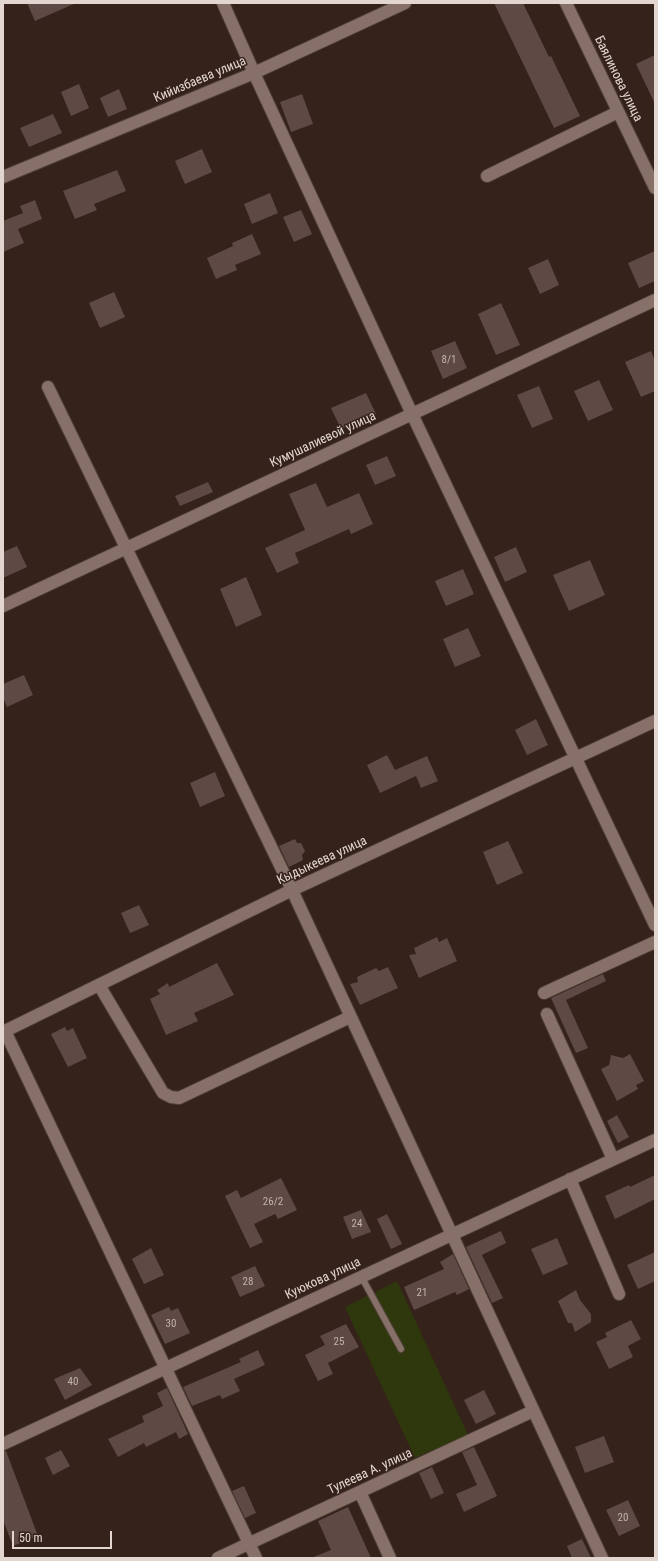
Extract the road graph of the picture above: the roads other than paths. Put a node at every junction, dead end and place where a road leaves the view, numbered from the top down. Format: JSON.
{"nodes":[{"id":1,"x":224,"y":3,"type":"edge"},
{"id":2,"x":405,"y":3,"type":"edge"},
{"id":3,"x":566,"y":3,"type":"edge"},
{"id":4,"x":254,"y":72,"type":"junction"},
{"id":5,"x":618,"y":112,"type":"junction"},
{"id":6,"x":487,"y":176,"type":"dead end"},
{"id":7,"x":3,"y":177,"type":"edge"},
{"id":8,"x":655,"y":188,"type":"edge"},
{"id":9,"x":655,"y":300,"type":"edge"},
{"id":10,"x":48,"y":387,"type":"dead end"},
{"id":11,"x":412,"y":414,"type":"junction"},
{"id":12,"x":127,"y":549,"type":"junction"},
{"id":13,"x":3,"y":606,"type":"edge"},
{"id":14,"x":655,"y":721,"type":"edge"},
{"id":15,"x":575,"y":757,"type":"junction"},
{"id":16,"x":292,"y":890,"type":"junction"},
{"id":17,"x":655,"y":925,"type":"edge"},
{"id":18,"x":655,"y":942,"type":"edge"},
{"id":19,"x":100,"y":985,"type":"junction"},
{"id":20,"x":544,"y":993,"type":"dead end"},
{"id":21,"x":547,"y":1014,"type":"dead end"},
{"id":22,"x":350,"y":1017,"type":"junction"},
{"id":23,"x":4,"y":1032,"type":"edge"},
{"id":24,"x":655,"y":1140,"type":"edge"},
{"id":25,"x":613,"y":1159,"type":"junction"},
{"id":26,"x":570,"y":1179,"type":"junction"},
{"id":27,"x":451,"y":1234,"type":"junction"},
{"id":28,"x":361,"y":1276,"type":"junction"},
{"id":29,"x":619,"y":1294,"type":"dead end"},
{"id":30,"x":401,"y":1349,"type":"dead end"},
{"id":31,"x":164,"y":1368,"type":"junction"},
{"id":32,"x":533,"y":1411,"type":"junction"},
{"id":33,"x":3,"y":1444,"type":"edge"},
{"id":34,"x":360,"y":1492,"type":"junction"},
{"id":35,"x":249,"y":1544,"type":"junction"},
{"id":36,"x":218,"y":1558,"type":"edge"},
{"id":37,"x":256,"y":1558,"type":"edge"},
{"id":38,"x":390,"y":1558,"type":"edge"},
{"id":39,"x":602,"y":1558,"type":"edge"}],
"edges":[{"from":1,"to":4,"type":"street"},
{"from":2,"to":4,"type":"street","name":"Кийизбаева улица"},
{"from":3,"to":5,"type":"street","name":"Баялинова улица"},
{"from":4,"to":7,"type":"street","name":"Кийизбаева улица"},
{"from":4,"to":11,"type":"street"},
{"from":5,"to":6,"type":"street"},
{"from":5,"to":8,"type":"street","name":"Баялинова улица"},
{"from":9,"to":11,"type":"street","name":"Кумушалиевой улица"},
{"from":10,"to":12,"type":"street"},
{"from":11,"to":12,"type":"street","name":"Кумушалиевой улица"},
{"from":11,"to":15,"type":"street"},
{"from":12,"to":13,"type":"street","name":"Кумушалиевой улица"},
{"from":12,"to":16,"type":"street"},
{"from":14,"to":15,"type":"street","name":"Кыдыкеева улица"},
{"from":15,"to":16,"type":"street","name":"Кыдыкеева улица"},
{"from":15,"to":17,"type":"street"},
{"from":16,"to":19,"type":"street","name":"Кыдыкеева улица"},
{"from":16,"to":22,"type":"street"},
{"from":18,"to":20,"type":"street"},
{"from":19,"to":22,"type":"street"},
{"from":19,"to":23,"type":"street","name":"Кыдыкеева улица"},
{"from":21,"to":25,"type":"street"},
{"from":22,"to":27,"type":"street"},
{"from":23,"to":31,"type":"street"},
{"from":24,"to":25,"type":"street","name":"Куюкова улица"},
{"from":25,"to":26,"type":"street","name":"Куюкова улица"},
{"from":26,"to":27,"type":"street","name":"Куюкова улица"},
{"from":26,"to":29,"type":"street"},
{"from":27,"to":28,"type":"street","name":"Куюкова улица"},
{"from":27,"to":32,"type":"street"},
{"from":28,"to":30,"type":"lane"},
{"from":28,"to":31,"type":"street","name":"Куюкова улица"},
{"from":31,"to":33,"type":"street","name":"Куюкова улица"},
{"from":31,"to":35,"type":"street"},
{"from":32,"to":34,"type":"street","name":"Тулеева А. улица"},
{"from":32,"to":39,"type":"street"},
{"from":34,"to":35,"type":"street","name":"Тулеева А. улица"},
{"from":34,"to":38,"type":"street"},
{"from":35,"to":36,"type":"street","name":"Тулеева А. улица"},
{"from":35,"to":37,"type":"street"}]}
